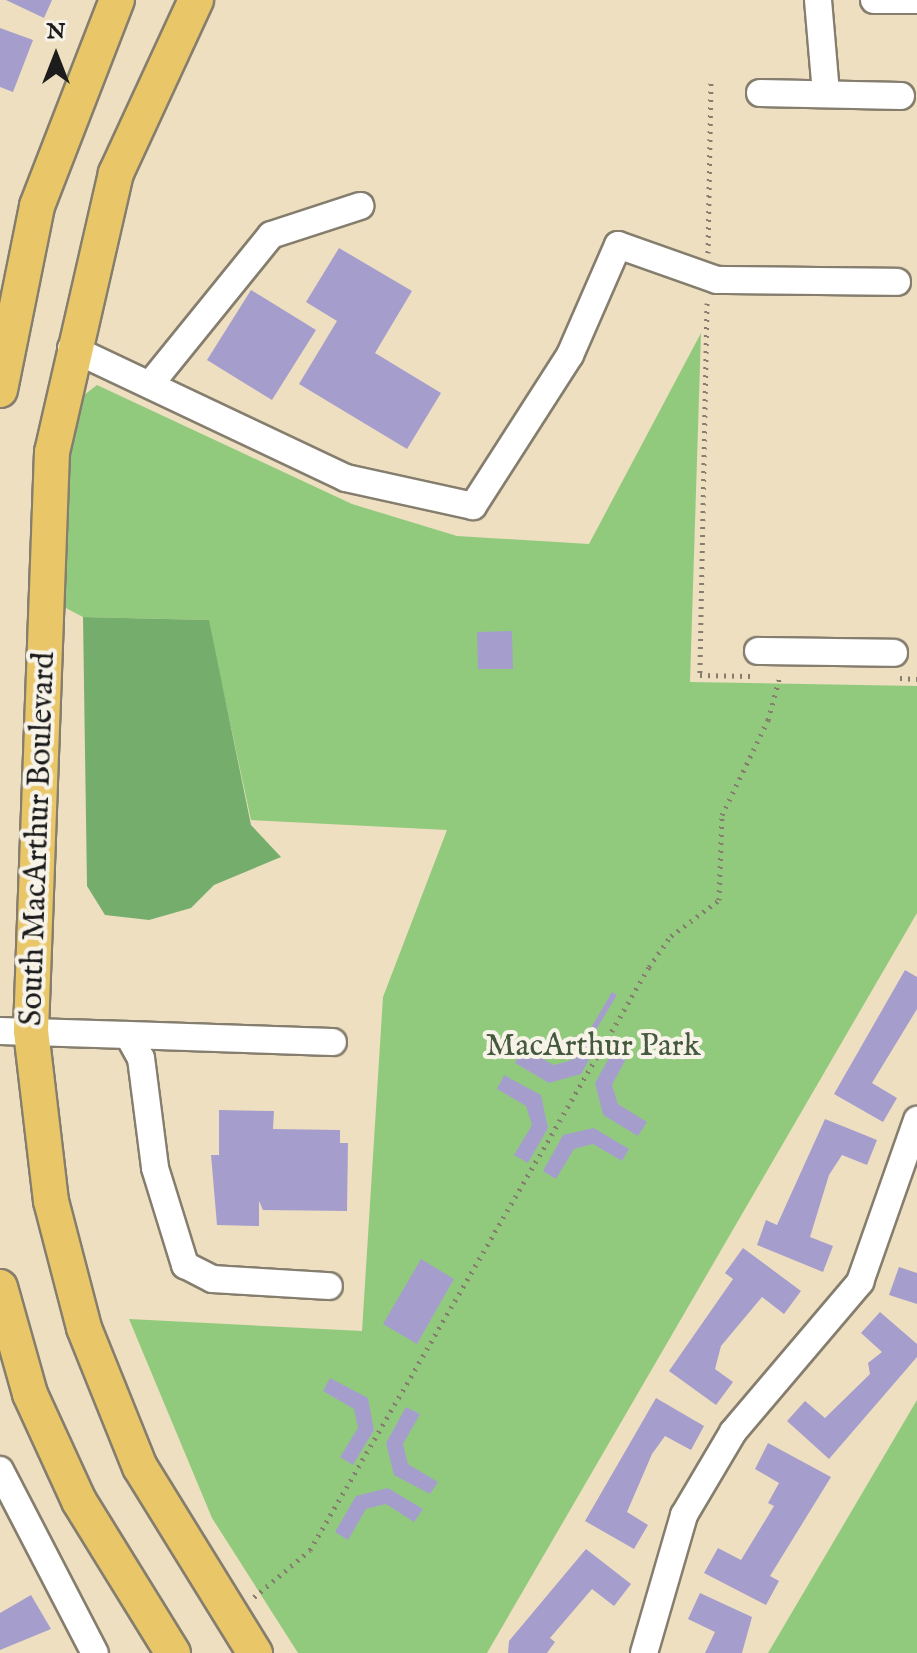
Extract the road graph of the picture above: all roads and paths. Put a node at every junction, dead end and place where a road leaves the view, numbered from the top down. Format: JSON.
{"nodes":[{"id":1,"x":117,"y":0,"type":"edge"},
{"id":2,"x":196,"y":0,"type":"edge"},
{"id":3,"x":818,"y":0,"type":"edge"},
{"id":4,"x":874,"y":0,"type":"edge"},
{"id":5,"x":917,"y":0,"type":"edge"},
{"id":6,"x":711,"y":78,"type":"dead end"},
{"id":7,"x":760,"y":93,"type":"dead end"},
{"id":8,"x":826,"y":94,"type":"junction"},
{"id":9,"x":901,"y":96,"type":"dead end"},
{"id":10,"x":360,"y":206,"type":"dead end"},
{"id":11,"x":707,"y":277,"type":"junction"},
{"id":12,"x":897,"y":282,"type":"dead end"},
{"id":13,"x":71,"y":348,"type":"junction"},
{"id":14,"x":152,"y":382,"type":"junction"},
{"id":15,"x":0,"y":390,"type":"edge"},
{"id":16,"x":758,"y":651,"type":"dead end"},
{"id":17,"x":890,"y":665,"type":"joint"},
{"id":18,"x":780,"y":676,"type":"junction"},
{"id":19,"x":795,"y":676,"type":"dead end"},
{"id":20,"x":917,"y":679,"type":"edge"},
{"id":21,"x":16,"y":1031,"type":"edge"},
{"id":22,"x":128,"y":1035,"type":"junction"},
{"id":23,"x":333,"y":1042,"type":"dead end"},
{"id":24,"x":917,"y":1120,"type":"edge"},
{"id":25,"x":329,"y":1286,"type":"dead end"},
{"id":26,"x":0,"y":1287,"type":"edge"},
{"id":27,"x":0,"y":1470,"type":"edge"},
{"id":28,"x":227,"y":1614,"type":"junction"},
{"id":29,"x":95,"y":1653,"type":"edge"},
{"id":30,"x":173,"y":1653,"type":"edge"},
{"id":31,"x":255,"y":1653,"type":"edge"},
{"id":32,"x":644,"y":1653,"type":"edge"}],
"edges":[{"from":1,"to":15,"type":"main road"},
{"from":2,"to":13,"type":"main road","name":"South MacArthur Boulevard"},
{"from":3,"to":8,"type":"street"},
{"from":4,"to":5,"type":"street"},
{"from":6,"to":11,"type":"path"},
{"from":7,"to":8,"type":"street"},
{"from":8,"to":9,"type":"street"},
{"from":10,"to":14,"type":"street"},
{"from":11,"to":12,"type":"street"},
{"from":11,"to":14,"type":"street"},
{"from":11,"to":18,"type":"path"},
{"from":13,"to":14,"type":"street"},
{"from":13,"to":21,"type":"main road","name":"South MacArthur Boulevard"},
{"from":16,"to":17,"type":"street"},
{"from":17,"to":20,"type":"path"},
{"from":18,"to":19,"type":"path"},
{"from":18,"to":28,"type":"path"},
{"from":21,"to":22,"type":"street"},
{"from":21,"to":28,"type":"main road","name":"South MacArthur Boulevard"},
{"from":22,"to":23,"type":"street"},
{"from":22,"to":25,"type":"street"},
{"from":24,"to":32,"type":"street"},
{"from":26,"to":30,"type":"main road"},
{"from":27,"to":29,"type":"street"},
{"from":28,"to":31,"type":"main road","name":"South MacArthur Boulevard"}]}
